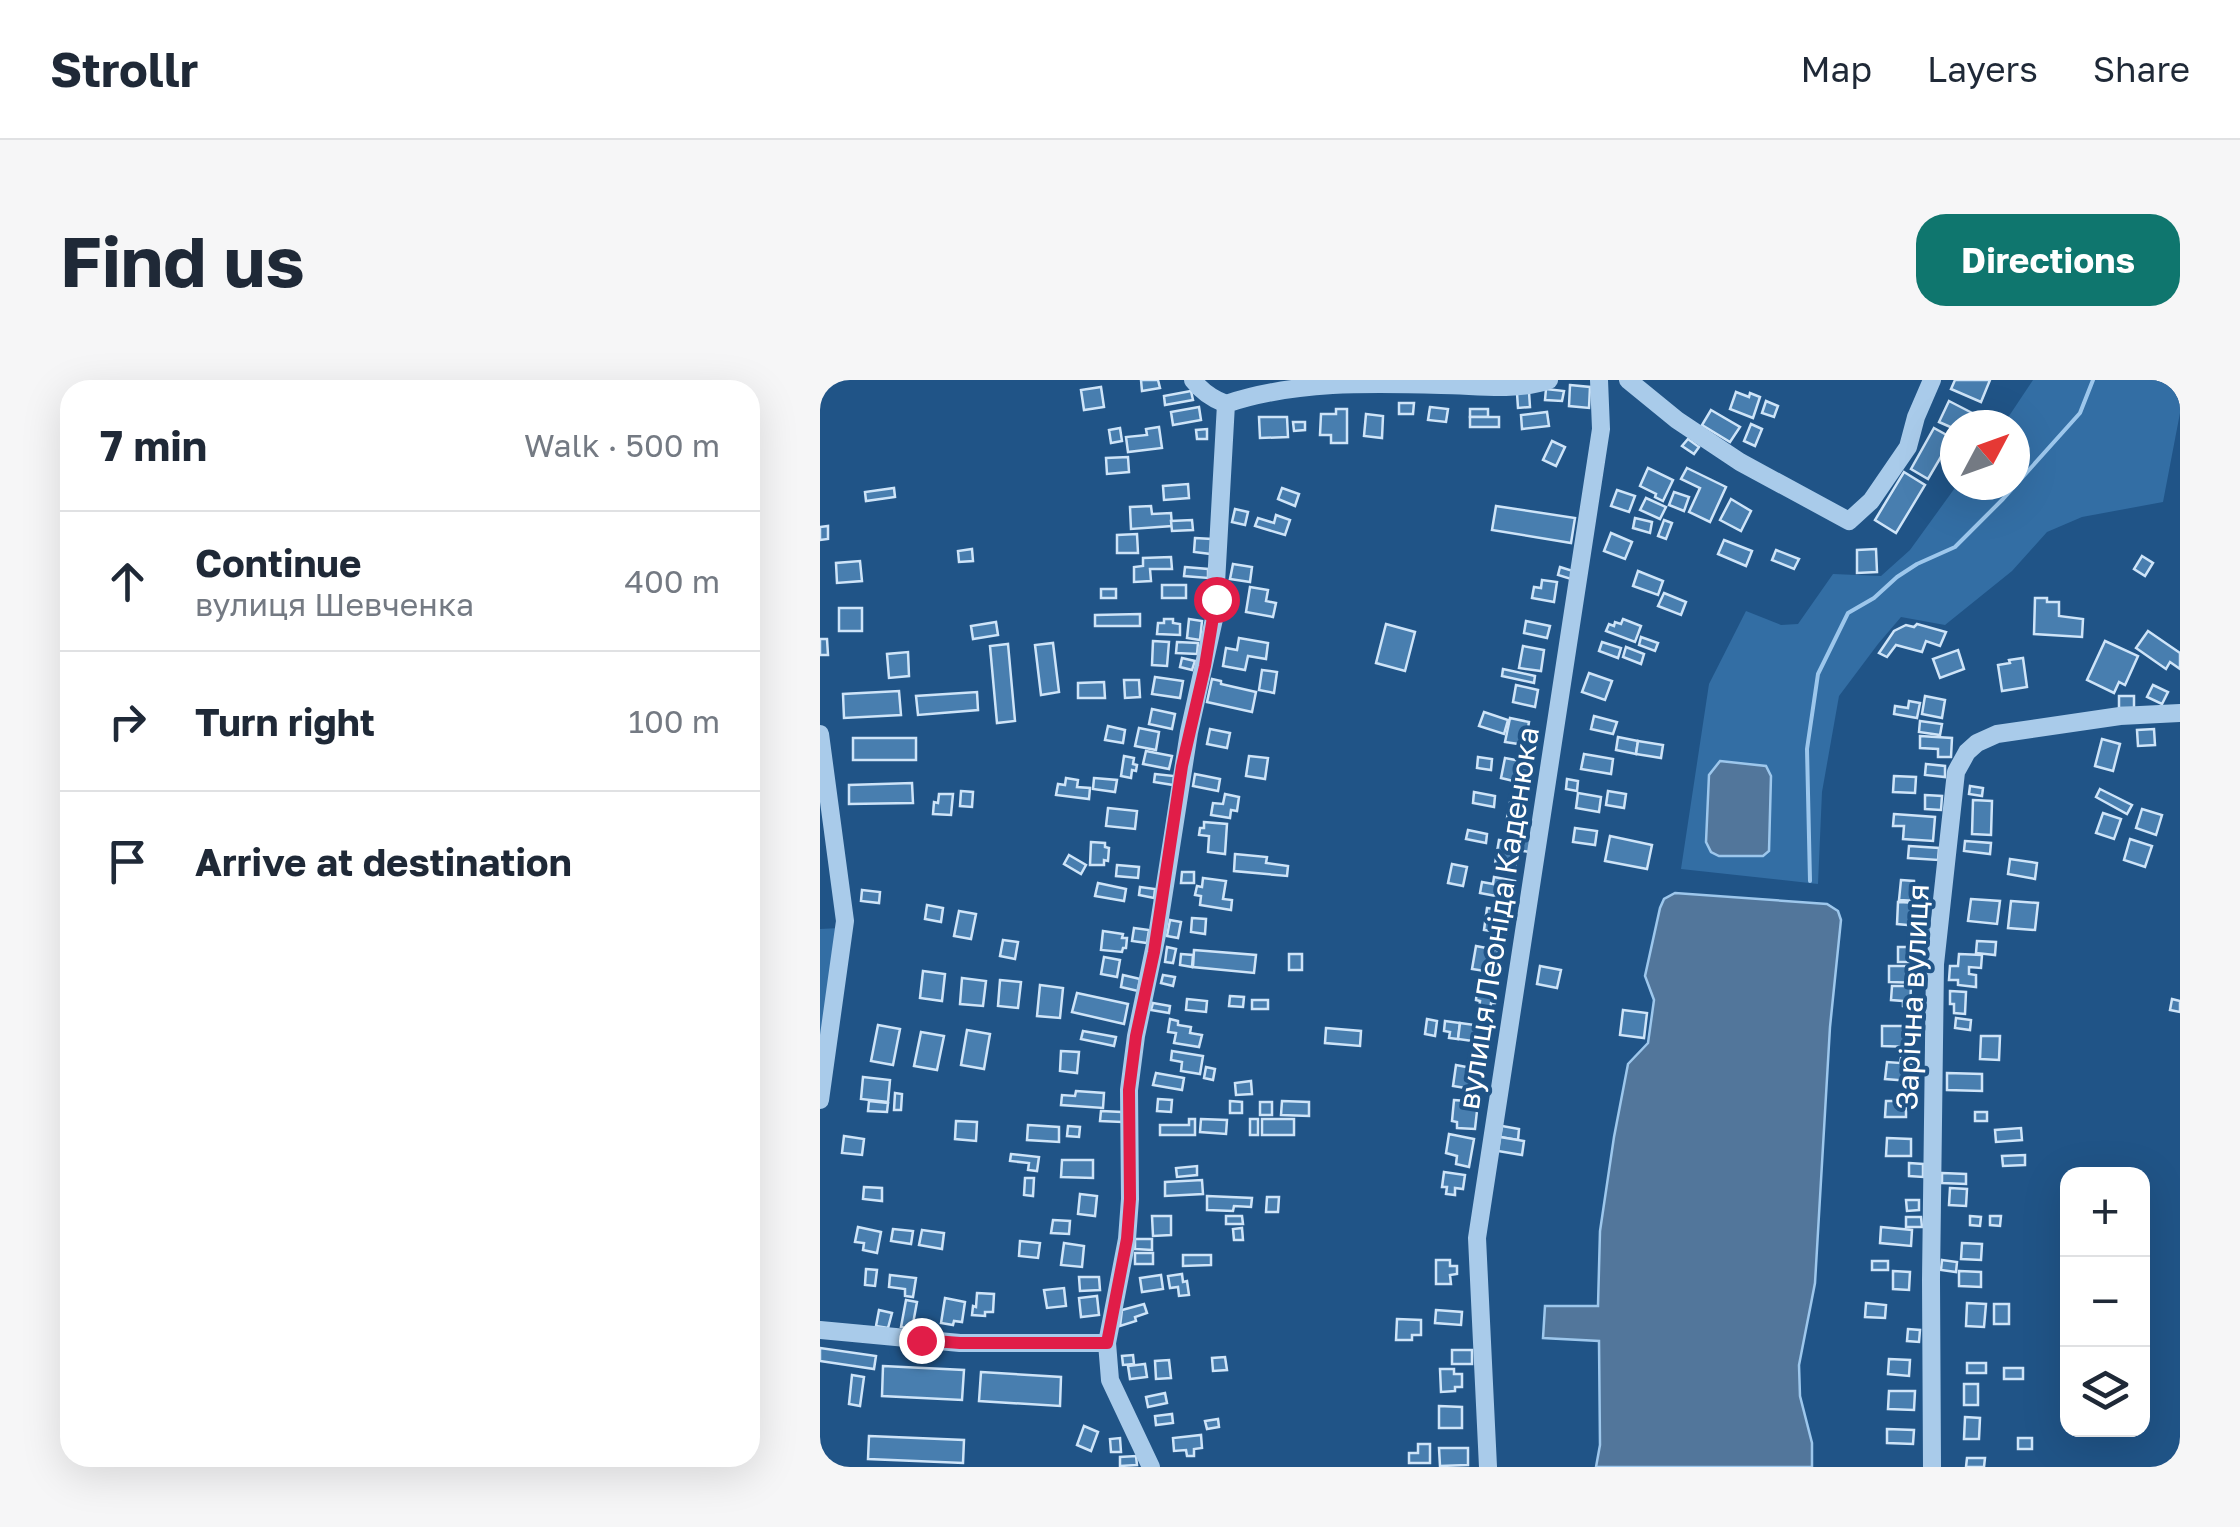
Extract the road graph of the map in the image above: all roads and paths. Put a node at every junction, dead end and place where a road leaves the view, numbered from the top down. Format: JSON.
{"nodes":[{"id":1,"x":1193,"y":380,"type":"edge"},
{"id":2,"x":1549,"y":380,"type":"edge"},
{"id":3,"x":1599,"y":380,"type":"edge"},
{"id":4,"x":1628,"y":380,"type":"edge"},
{"id":5,"x":1932,"y":380,"type":"edge"},
{"id":6,"x":1226,"y":404,"type":"junction"},
{"id":7,"x":2180,"y":713,"type":"edge"},
{"id":8,"x":820,"y":734,"type":"edge"},
{"id":9,"x":820,"y":1100,"type":"edge"},
{"id":10,"x":820,"y":1330,"type":"edge"},
{"id":11,"x":1107,"y":1343,"type":"junction"},
{"id":12,"x":1151,"y":1467,"type":"edge"},
{"id":13,"x":1488,"y":1467,"type":"edge"},
{"id":14,"x":1932,"y":1467,"type":"edge"}],
"edges":[{"from":1,"to":6,"type":"street"},
{"from":2,"to":6,"type":"street"},
{"from":3,"to":13,"type":"street","name":"вулиця Леоніда Каденюка"},
{"from":4,"to":5,"type":"street"},
{"from":6,"to":11,"type":"street"},
{"from":7,"to":14,"type":"street","name":"Зарічна вулиця"},
{"from":8,"to":9,"type":"street"},
{"from":10,"to":11,"type":"street"},
{"from":11,"to":12,"type":"street"}]}
